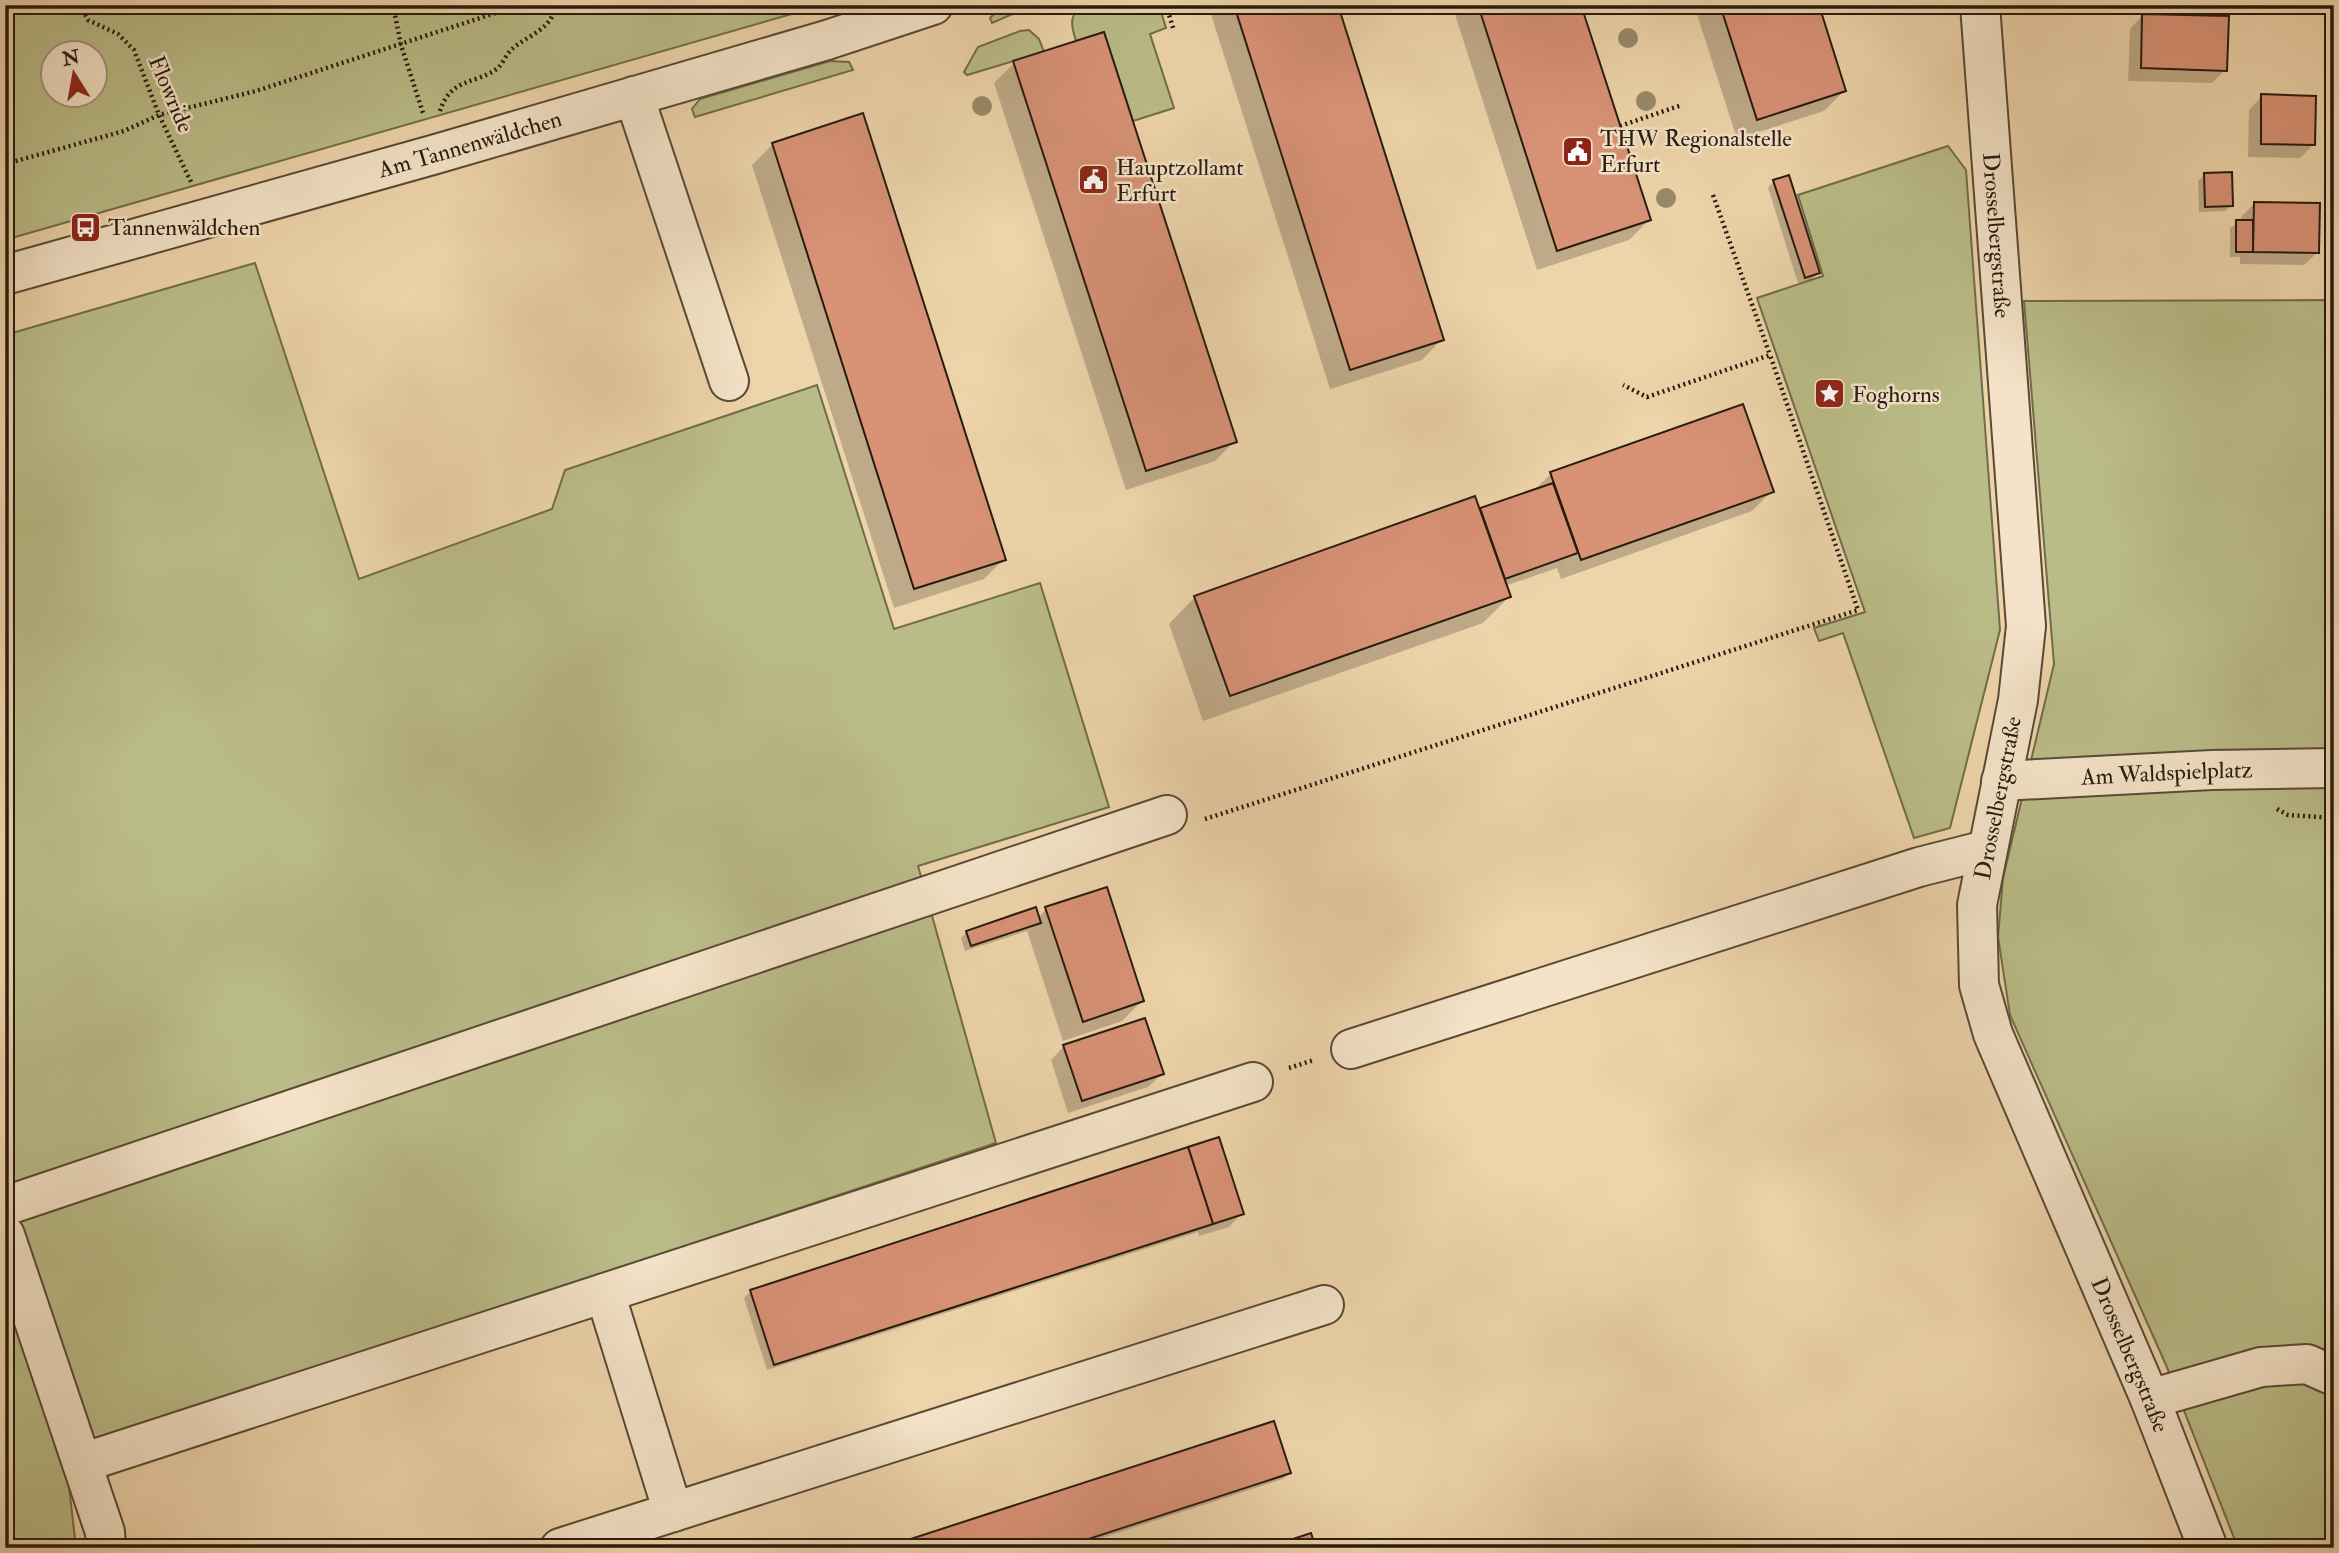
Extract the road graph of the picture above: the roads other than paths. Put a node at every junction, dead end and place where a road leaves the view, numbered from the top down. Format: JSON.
{"nodes":[{"id":1,"x":933,"y":5,"type":"edge"},
{"id":2,"x":1980,"y":5,"type":"edge"},
{"id":3,"x":634,"y":96,"type":"junction"},
{"id":4,"x":5,"y":275,"type":"edge"},
{"id":5,"x":729,"y":381,"type":"dead end"},
{"id":6,"x":2334,"y":768,"type":"edge"},
{"id":7,"x":2001,"y":781,"type":"junction"},
{"id":8,"x":1182,"y":818,"type":"road end"},
{"id":9,"x":1986,"y":850,"type":"junction"},
{"id":10,"x":1351,"y":1049,"type":"dead end"},
{"id":11,"x":1253,"y":1082,"type":"dead end"},
{"id":12,"x":5,"y":1206,"type":"edge"},
{"id":13,"x":5,"y":1235,"type":"edge"},
{"id":14,"x":605,"y":1293,"type":"junction"},
{"id":15,"x":1324,"y":1305,"type":"dead end"},
{"id":16,"x":2334,"y":1376,"type":"edge"},
{"id":17,"x":2150,"y":1399,"type":"junction"},
{"id":18,"x":82,"y":1463,"type":"junction"},
{"id":19,"x":673,"y":1512,"type":"junction"},
{"id":20,"x":106,"y":1548,"type":"edge"},
{"id":21,"x":560,"y":1548,"type":"edge"},
{"id":22,"x":2208,"y":1548,"type":"edge"}],
"edges":[{"from":1,"to":3,"type":"street","name":"Am Tannenwäldchen"},
{"from":2,"to":7,"type":"street","name":"Drosselbergstraße"},
{"from":3,"to":4,"type":"street","name":"Am Tannenwäldchen"},
{"from":3,"to":5,"type":"street"},
{"from":6,"to":7,"type":"street","name":"Am Waldspielplatz"},
{"from":7,"to":9,"type":"street","name":"Drosselbergstraße"},
{"from":8,"to":12,"type":"street"},
{"from":9,"to":10,"type":"street"},
{"from":9,"to":17,"type":"street","name":"Drosselbergstraße"},
{"from":11,"to":14,"type":"street"},
{"from":13,"to":18,"type":"street"},
{"from":14,"to":18,"type":"street"},
{"from":14,"to":19,"type":"street"},
{"from":15,"to":19,"type":"street"},
{"from":16,"to":17,"type":"street"},
{"from":17,"to":22,"type":"street","name":"Drosselbergstraße"},
{"from":18,"to":20,"type":"street"},
{"from":19,"to":21,"type":"street"}]}
